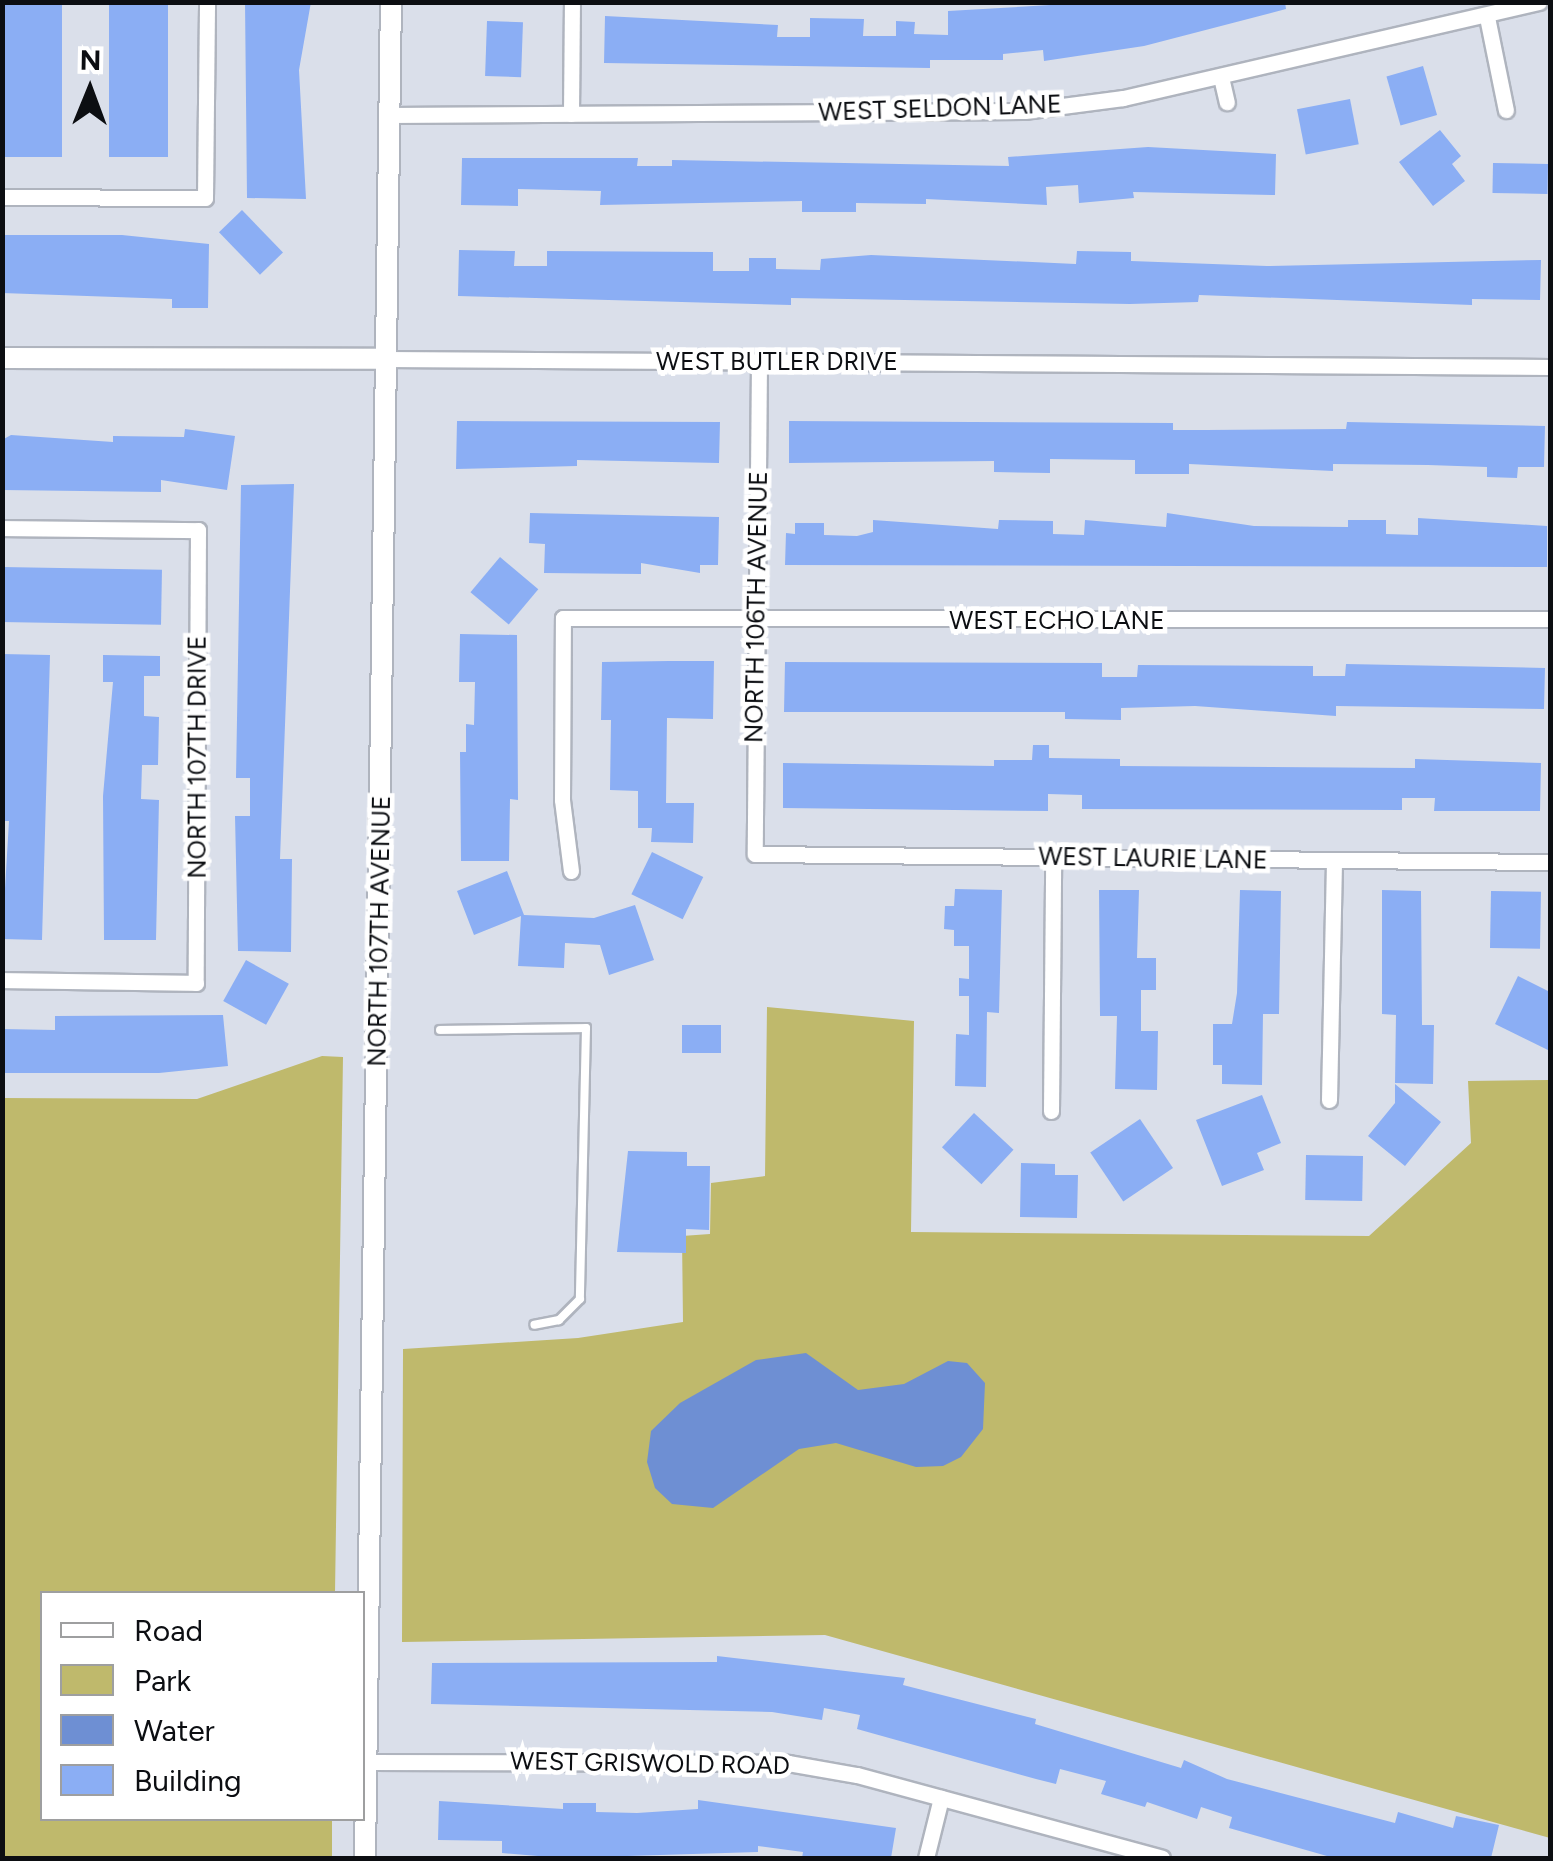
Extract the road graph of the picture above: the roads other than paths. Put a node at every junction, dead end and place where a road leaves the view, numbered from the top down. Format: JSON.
{"nodes":[{"id":1,"x":207,"y":2,"type":"edge"},
{"id":2,"x":391,"y":2,"type":"edge"},
{"id":3,"x":572,"y":2,"type":"edge"},
{"id":4,"x":1539,"y":2,"type":"edge"},
{"id":5,"x":1486,"y":17,"type":"junction"},
{"id":6,"x":1222,"y":76,"type":"junction"},
{"id":7,"x":1227,"y":102,"type":"dead end"},
{"id":8,"x":1506,"y":110,"type":"dead end"},
{"id":9,"x":571,"y":114,"type":"junction"},
{"id":10,"x":390,"y":115,"type":"junction"},
{"id":11,"x":2,"y":197,"type":"edge"},
{"id":12,"x":2,"y":358,"type":"edge"},
{"id":13,"x":386,"y":359,"type":"junction"},
{"id":14,"x":759,"y":361,"type":"junction"},
{"id":15,"x":1550,"y":367,"type":"edge"},
{"id":16,"x":2,"y":528,"type":"edge"},
{"id":17,"x":1550,"y":619,"type":"edge"},
{"id":18,"x":755,"y":620,"type":"junction"},
{"id":19,"x":754,"y":854,"type":"joint"},
{"id":20,"x":1053,"y":857,"type":"junction"},
{"id":21,"x":1334,"y":860,"type":"junction"},
{"id":22,"x":1550,"y":862,"type":"edge"},
{"id":23,"x":572,"y":871,"type":"dead end"},
{"id":24,"x":2,"y":980,"type":"edge"},
{"id":25,"x":440,"y":1030,"type":"dead end"},
{"id":26,"x":1329,"y":1100,"type":"dead end"},
{"id":27,"x":1052,"y":1111,"type":"dead end"},
{"id":28,"x":534,"y":1325,"type":"dead end"},
{"id":29,"x":366,"y":1762,"type":"junction"},
{"id":30,"x":942,"y":1798,"type":"junction"},
{"id":31,"x":365,"y":1858,"type":"edge"},
{"id":32,"x":926,"y":1858,"type":"edge"},
{"id":33,"x":1162,"y":1858,"type":"edge"}],
"edges":[{"from":1,"to":11,"type":"street"},
{"from":2,"to":10,"type":"street","name":"NORTH 107TH AVENUE"},
{"from":3,"to":9,"type":"street"},
{"from":4,"to":5,"type":"street","name":"WEST SELDON LANE"},
{"from":5,"to":6,"type":"street","name":"WEST SELDON LANE"},
{"from":5,"to":8,"type":"street"},
{"from":6,"to":7,"type":"street"},
{"from":6,"to":9,"type":"street","name":"WEST SELDON LANE"},
{"from":9,"to":10,"type":"street","name":"WEST SELDON LANE"},
{"from":10,"to":13,"type":"street","name":"NORTH 107TH AVENUE"},
{"from":12,"to":13,"type":"street","name":"WEST BUTLER DRIVE"},
{"from":13,"to":14,"type":"street","name":"WEST BUTLER DRIVE"},
{"from":13,"to":29,"type":"street","name":"NORTH 107TH AVENUE"},
{"from":14,"to":15,"type":"street","name":"WEST BUTLER DRIVE"},
{"from":14,"to":18,"type":"street","name":"NORTH 106TH AVENUE"},
{"from":16,"to":24,"type":"street","name":"NORTH 107TH DRIVE"},
{"from":17,"to":18,"type":"street","name":"WEST ECHO LANE"},
{"from":18,"to":19,"type":"street","name":"NORTH 106TH AVENUE"},
{"from":18,"to":23,"type":"street","name":"WEST ECHO LANE"},
{"from":19,"to":20,"type":"street","name":"WEST LAURIE LANE"},
{"from":20,"to":21,"type":"street","name":"WEST LAURIE LANE"},
{"from":20,"to":27,"type":"street"},
{"from":21,"to":22,"type":"street","name":"WEST LAURIE LANE"},
{"from":21,"to":26,"type":"street"},
{"from":25,"to":28,"type":"lane"},
{"from":29,"to":30,"type":"street","name":"WEST GRISWOLD ROAD"},
{"from":29,"to":31,"type":"street","name":"NORTH 107TH AVENUE"},
{"from":30,"to":32,"type":"street"},
{"from":30,"to":33,"type":"street","name":"WEST GRISWOLD ROAD"}]}
